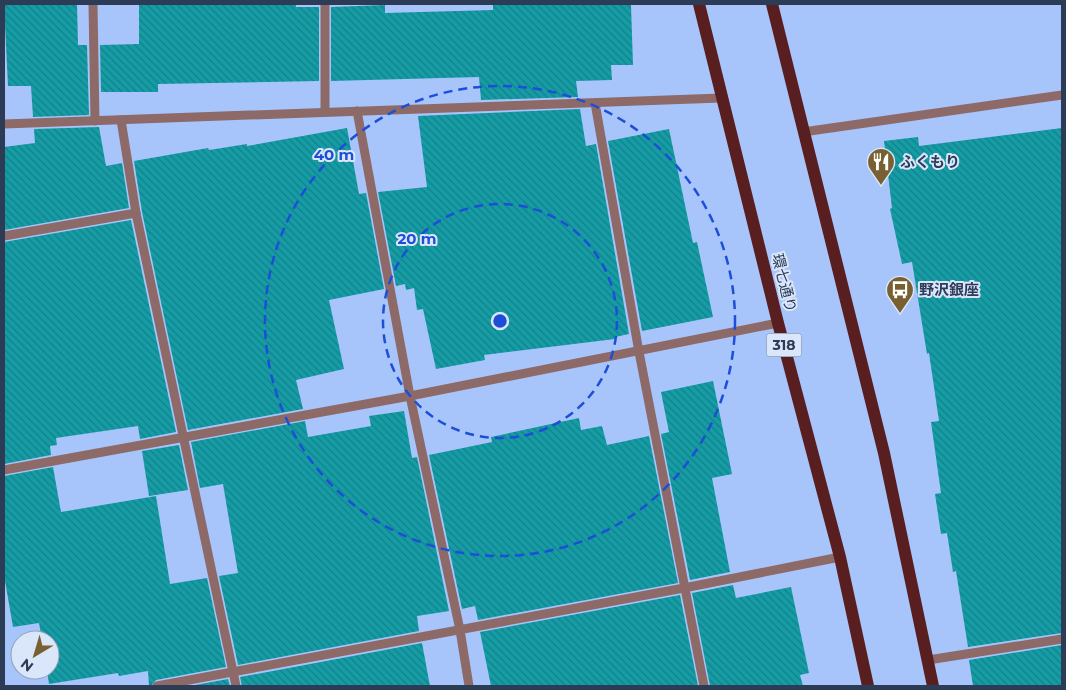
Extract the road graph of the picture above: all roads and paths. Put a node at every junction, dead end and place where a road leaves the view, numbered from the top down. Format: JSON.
{"nodes":[{"id":1,"x":93,"y":4,"type":"edge"},
{"id":2,"x":325,"y":4,"type":"edge"},
{"id":3,"x":699,"y":4,"type":"edge"},
{"id":4,"x":772,"y":4,"type":"edge"},
{"id":5,"x":1062,"y":95,"type":"edge"},
{"id":6,"x":721,"y":98,"type":"junction"},
{"id":7,"x":595,"y":103,"type":"junction"},
{"id":8,"x":357,"y":111,"type":"junction"},
{"id":9,"x":326,"y":112,"type":"junction"},
{"id":10,"x":121,"y":120,"type":"junction"},
{"id":11,"x":95,"y":121,"type":"junction"},
{"id":12,"x":4,"y":124,"type":"edge"},
{"id":13,"x":803,"y":132,"type":"junction"},
{"id":14,"x":136,"y":214,"type":"junction"},
{"id":15,"x":4,"y":236,"type":"edge"},
{"id":16,"x":778,"y":323,"type":"junction"},
{"id":17,"x":639,"y":352,"type":"junction"},
{"id":18,"x":410,"y":396,"type":"junction"},
{"id":19,"x":184,"y":436,"type":"junction"},
{"id":20,"x":4,"y":470,"type":"edge"},
{"id":21,"x":840,"y":557,"type":"junction"},
{"id":22,"x":684,"y":588,"type":"junction"},
{"id":23,"x":460,"y":630,"type":"junction"},
{"id":24,"x":1062,"y":639,"type":"edge"},
{"id":25,"x":928,"y":660,"type":"junction"},
{"id":26,"x":234,"y":673,"type":"junction"},
{"id":27,"x":157,"y":686,"type":"edge"},
{"id":28,"x":236,"y":686,"type":"edge"},
{"id":29,"x":469,"y":686,"type":"edge"},
{"id":30,"x":704,"y":686,"type":"edge"},
{"id":31,"x":868,"y":686,"type":"edge"},
{"id":32,"x":932,"y":686,"type":"edge"}],
"edges":[{"from":1,"to":11,"type":"street"},
{"from":2,"to":9,"type":"street"},
{"from":3,"to":6,"type":"main road","name":"環七通り","number":"318"},
{"from":4,"to":13,"type":"main road"},
{"from":5,"to":13,"type":"street"},
{"from":6,"to":7,"type":"street"},
{"from":6,"to":16,"type":"main road","name":"環七通り","number":"318"},
{"from":7,"to":8,"type":"street"},
{"from":7,"to":17,"type":"street"},
{"from":8,"to":9,"type":"street"},
{"from":8,"to":18,"type":"street"},
{"from":9,"to":10,"type":"street"},
{"from":10,"to":11,"type":"street"},
{"from":10,"to":14,"type":"street"},
{"from":11,"to":12,"type":"street"},
{"from":13,"to":25,"type":"main road"},
{"from":14,"to":15,"type":"street"},
{"from":14,"to":19,"type":"street"},
{"from":16,"to":17,"type":"street"},
{"from":16,"to":21,"type":"main road","name":"環七通り","number":"318"},
{"from":17,"to":18,"type":"street"},
{"from":17,"to":22,"type":"street"},
{"from":18,"to":19,"type":"street"},
{"from":18,"to":23,"type":"street"},
{"from":19,"to":20,"type":"street"},
{"from":19,"to":26,"type":"street"},
{"from":21,"to":22,"type":"street"},
{"from":21,"to":31,"type":"main road","name":"環七通り","number":"318"},
{"from":22,"to":23,"type":"street"},
{"from":22,"to":30,"type":"street"},
{"from":23,"to":26,"type":"street"},
{"from":23,"to":29,"type":"street"},
{"from":24,"to":25,"type":"street"},
{"from":25,"to":32,"type":"main road"},
{"from":26,"to":27,"type":"street"},
{"from":26,"to":28,"type":"street"}]}
